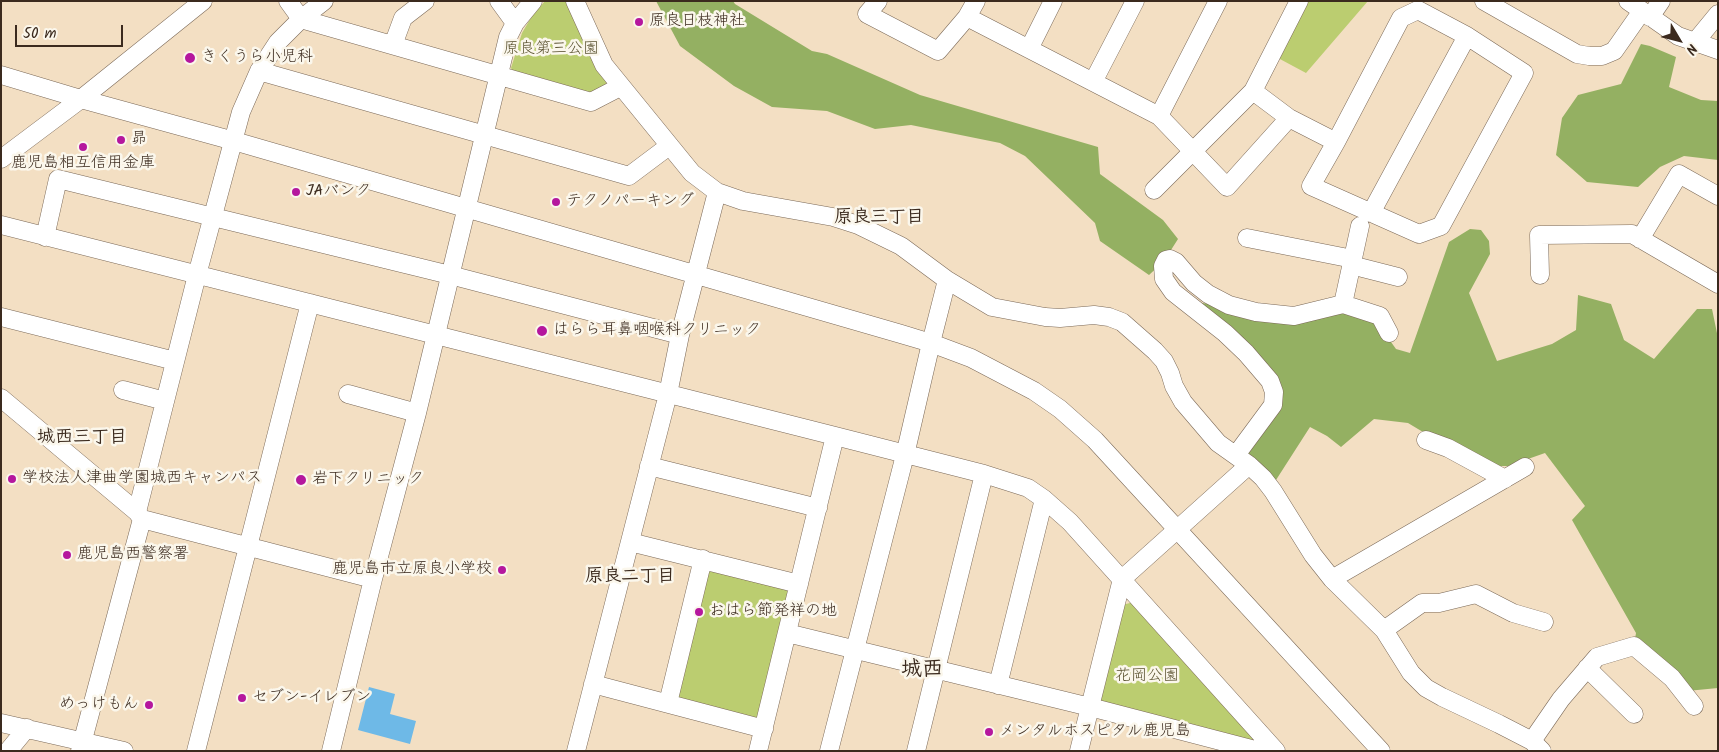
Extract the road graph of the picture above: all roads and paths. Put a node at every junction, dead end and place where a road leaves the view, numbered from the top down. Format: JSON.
{"nodes":[{"id":1,"x":203,"y":1,"type":"edge"},
{"id":2,"x":288,"y":1,"type":"edge"},
{"id":3,"x":324,"y":1,"type":"edge"},
{"id":4,"x":425,"y":1,"type":"edge"},
{"id":5,"x":499,"y":1,"type":"edge"},
{"id":6,"x":533,"y":1,"type":"edge"},
{"id":7,"x":575,"y":1,"type":"edge"},
{"id":8,"x":878,"y":1,"type":"edge"},
{"id":9,"x":1053,"y":1,"type":"edge"},
{"id":10,"x":1135,"y":1,"type":"edge"},
{"id":11,"x":1218,"y":1,"type":"edge"},
{"id":12,"x":1299,"y":1,"type":"edge"},
{"id":13,"x":1484,"y":1,"type":"edge"},
{"id":14,"x":1661,"y":1,"type":"edge"},
{"id":15,"x":972,"y":9,"type":"edge"},
{"id":16,"x":1640,"y":10,"type":"edge"},
{"id":17,"x":1718,"y":14,"type":"edge"},
{"id":18,"x":302,"y":19,"type":"junction"},
{"id":19,"x":515,"y":23,"type":"junction"},
{"id":20,"x":1467,"y":36,"type":"junction"},
{"id":21,"x":1695,"y":42,"type":"junction"},
{"id":22,"x":392,"y":45,"type":"junction"},
{"id":23,"x":1029,"y":49,"type":"junction"},
{"id":24,"x":1718,"y":50,"type":"edge"},
{"id":25,"x":259,"y":71,"type":"junction"},
{"id":26,"x":1,"y":75,"type":"edge"},
{"id":27,"x":499,"y":75,"type":"junction"},
{"id":28,"x":1093,"y":82,"type":"junction"},
{"id":29,"x":620,"y":87,"type":"junction"},
{"id":30,"x":1253,"y":91,"type":"junction"},
{"id":31,"x":81,"y":99,"type":"junction"},
{"id":32,"x":1159,"y":116,"type":"junction"},
{"id":33,"x":1289,"y":118,"type":"junction"},
{"id":34,"x":485,"y":135,"type":"junction"},
{"id":35,"x":234,"y":141,"type":"junction"},
{"id":36,"x":1336,"y":142,"type":"junction"},
{"id":37,"x":669,"y":146,"type":"junction"},
{"id":38,"x":1193,"y":151,"type":"junction"},
{"id":39,"x":1,"y":159,"type":"edge"},
{"id":40,"x":1154,"y":190,"type":"dead end"},
{"id":41,"x":717,"y":192,"type":"junction"},
{"id":42,"x":1718,"y":196,"type":"edge"},
{"id":43,"x":467,"y":209,"type":"junction"},
{"id":44,"x":1371,"y":212,"type":"junction"},
{"id":45,"x":213,"y":217,"type":"junction"},
{"id":46,"x":1,"y":225,"type":"edge"},
{"id":47,"x":1360,"y":226,"type":"dead end"},
{"id":48,"x":45,"y":237,"type":"junction"},
{"id":49,"x":1247,"y":238,"type":"dead end"},
{"id":50,"x":1640,"y":238,"type":"junction"},
{"id":51,"x":1352,"y":262,"type":"junction"},
{"id":52,"x":695,"y":274,"type":"junction"},
{"id":53,"x":197,"y":275,"type":"junction"},
{"id":54,"x":450,"y":275,"type":"junction"},
{"id":55,"x":1540,"y":275,"type":"dead end"},
{"id":56,"x":1398,"y":277,"type":"dead end"},
{"id":57,"x":947,"y":280,"type":"junction"},
{"id":58,"x":1718,"y":284,"type":"edge"},
{"id":59,"x":310,"y":303,"type":"junction"},
{"id":60,"x":1343,"y":304,"type":"junction"},
{"id":61,"x":1,"y":317,"type":"edge"},
{"id":62,"x":1389,"y":333,"type":"dead end"},
{"id":63,"x":680,"y":335,"type":"junction"},
{"id":64,"x":436,"y":336,"type":"junction"},
{"id":65,"x":930,"y":343,"type":"junction"},
{"id":66,"x":175,"y":361,"type":"junction"},
{"id":67,"x":123,"y":390,"type":"dead end"},
{"id":68,"x":348,"y":394,"type":"dead end"},
{"id":69,"x":668,"y":394,"type":"junction"},
{"id":70,"x":1,"y":398,"type":"edge"},
{"id":71,"x":165,"y":401,"type":"junction"},
{"id":72,"x":417,"y":413,"type":"junction"},
{"id":73,"x":835,"y":436,"type":"junction"},
{"id":74,"x":1426,"y":440,"type":"dead end"},
{"id":75,"x":905,"y":455,"type":"junction"},
{"id":76,"x":1242,"y":460,"type":"junction"},
{"id":77,"x":649,"y":466,"type":"junction"},
{"id":78,"x":1525,"y":467,"type":"dead end"},
{"id":79,"x":984,"y":474,"type":"junction"},
{"id":80,"x":1505,"y":479,"type":"junction"},
{"id":81,"x":1044,"y":499,"type":"junction"},
{"id":82,"x":818,"y":508,"type":"junction"},
{"id":83,"x":140,"y":515,"type":"junction"},
{"id":84,"x":1177,"y":528,"type":"junction"},
{"id":85,"x":630,"y":542,"type":"junction"},
{"id":86,"x":249,"y":546,"type":"junction"},
{"id":87,"x":703,"y":559,"type":"junction"},
{"id":88,"x":373,"y":579,"type":"junction"},
{"id":89,"x":1122,"y":579,"type":"junction"},
{"id":90,"x":1332,"y":579,"type":"junction"},
{"id":91,"x":799,"y":584,"type":"junction"},
{"id":92,"x":1544,"y":622,"type":"dead end"},
{"id":93,"x":1384,"y":630,"type":"junction"},
{"id":94,"x":787,"y":633,"type":"junction"},
{"id":95,"x":855,"y":650,"type":"junction"},
{"id":96,"x":1587,"y":668,"type":"junction"},
{"id":97,"x":936,"y":670,"type":"junction"},
{"id":98,"x":593,"y":684,"type":"junction"},
{"id":99,"x":998,"y":685,"type":"junction"},
{"id":100,"x":668,"y":703,"type":"junction"},
{"id":101,"x":1694,"y":706,"type":"dead end"},
{"id":102,"x":1090,"y":707,"type":"junction"},
{"id":103,"x":1634,"y":714,"type":"dead end"},
{"id":104,"x":1,"y":723,"type":"edge"},
{"id":105,"x":27,"y":728,"type":"junction"},
{"id":106,"x":764,"y":728,"type":"junction"},
{"id":107,"x":81,"y":746,"type":"edge"},
{"id":108,"x":1537,"y":746,"type":"edge"},
{"id":109,"x":1275,"y":749,"type":"edge"},
{"id":110,"x":8,"y":751,"type":"edge"},
{"id":111,"x":124,"y":751,"type":"edge"},
{"id":112,"x":196,"y":751,"type":"edge"},
{"id":113,"x":331,"y":751,"type":"edge"},
{"id":114,"x":576,"y":751,"type":"edge"},
{"id":115,"x":758,"y":751,"type":"edge"},
{"id":116,"x":829,"y":751,"type":"edge"},
{"id":117,"x":916,"y":751,"type":"edge"},
{"id":118,"x":1079,"y":751,"type":"edge"},
{"id":119,"x":1381,"y":751,"type":"edge"}],
"edges":[{"from":1,"to":31,"type":"street"},
{"from":2,"to":18,"type":"street"},
{"from":3,"to":18,"type":"street"},
{"from":4,"to":22,"type":"street"},
{"from":5,"to":19,"type":"street"},
{"from":6,"to":19,"type":"street"},
{"from":7,"to":29,"type":"street"},
{"from":8,"to":15,"type":"street"},
{"from":9,"to":23,"type":"street"},
{"from":10,"to":28,"type":"street"},
{"from":11,"to":32,"type":"street"},
{"from":12,"to":30,"type":"street"},
{"from":13,"to":16,"type":"street"},
{"from":14,"to":16,"type":"street"},
{"from":15,"to":23,"type":"street"},
{"from":16,"to":21,"type":"street"},
{"from":17,"to":21,"type":"street"},
{"from":18,"to":22,"type":"street"},
{"from":18,"to":25,"type":"street"},
{"from":19,"to":27,"type":"street"},
{"from":20,"to":36,"type":"street"},
{"from":20,"to":44,"type":"street"},
{"from":20,"to":44,"type":"street"},
{"from":21,"to":24,"type":"street"},
{"from":22,"to":27,"type":"street"},
{"from":23,"to":28,"type":"street"},
{"from":25,"to":34,"type":"street"},
{"from":25,"to":35,"type":"street"},
{"from":26,"to":31,"type":"street"},
{"from":27,"to":29,"type":"street"},
{"from":27,"to":34,"type":"street"},
{"from":28,"to":32,"type":"street"},
{"from":29,"to":37,"type":"street"},
{"from":30,"to":33,"type":"street"},
{"from":30,"to":38,"type":"street"},
{"from":31,"to":35,"type":"street"},
{"from":31,"to":39,"type":"street"},
{"from":32,"to":38,"type":"street"},
{"from":33,"to":36,"type":"street"},
{"from":33,"to":38,"type":"street"},
{"from":34,"to":37,"type":"street"},
{"from":34,"to":43,"type":"street"},
{"from":35,"to":43,"type":"street"},
{"from":35,"to":45,"type":"street"},
{"from":36,"to":44,"type":"street"},
{"from":37,"to":41,"type":"street"},
{"from":38,"to":40,"type":"street"},
{"from":41,"to":52,"type":"street"},
{"from":41,"to":57,"type":"street"},
{"from":42,"to":50,"type":"street"},
{"from":43,"to":52,"type":"street"},
{"from":43,"to":54,"type":"street"},
{"from":45,"to":48,"type":"street"},
{"from":45,"to":53,"type":"street"},
{"from":45,"to":54,"type":"street"},
{"from":46,"to":48,"type":"street"},
{"from":47,"to":51,"type":"street"},
{"from":48,"to":53,"type":"street"},
{"from":49,"to":51,"type":"street"},
{"from":50,"to":55,"type":"street"},
{"from":50,"to":58,"type":"street"},
{"from":51,"to":56,"type":"street"},
{"from":51,"to":60,"type":"street"},
{"from":52,"to":63,"type":"street"},
{"from":52,"to":65,"type":"street"},
{"from":53,"to":59,"type":"street"},
{"from":53,"to":66,"type":"street"},
{"from":54,"to":63,"type":"street"},
{"from":54,"to":64,"type":"street"},
{"from":57,"to":65,"type":"street"},
{"from":57,"to":76,"type":"street"},
{"from":59,"to":64,"type":"street"},
{"from":59,"to":86,"type":"street"},
{"from":60,"to":62,"type":"street"},
{"from":60,"to":76,"type":"street"},
{"from":61,"to":66,"type":"street"},
{"from":63,"to":69,"type":"street"},
{"from":64,"to":69,"type":"street"},
{"from":64,"to":72,"type":"street"},
{"from":65,"to":75,"type":"street"},
{"from":65,"to":84,"type":"street"},
{"from":66,"to":71,"type":"street"},
{"from":67,"to":71,"type":"street"},
{"from":68,"to":72,"type":"street"},
{"from":69,"to":73,"type":"street"},
{"from":69,"to":77,"type":"street"},
{"from":70,"to":83,"type":"street"},
{"from":71,"to":83,"type":"street"},
{"from":72,"to":88,"type":"street"},
{"from":73,"to":75,"type":"street"},
{"from":73,"to":82,"type":"street"},
{"from":74,"to":80,"type":"street"},
{"from":75,"to":79,"type":"street"},
{"from":75,"to":95,"type":"street"},
{"from":76,"to":84,"type":"street"},
{"from":76,"to":90,"type":"street"},
{"from":77,"to":82,"type":"street"},
{"from":77,"to":85,"type":"street"},
{"from":78,"to":80,"type":"street"},
{"from":79,"to":81,"type":"street"},
{"from":79,"to":97,"type":"street"},
{"from":80,"to":90,"type":"street"},
{"from":81,"to":89,"type":"street"},
{"from":81,"to":99,"type":"street"},
{"from":82,"to":91,"type":"street"},
{"from":83,"to":86,"type":"street"},
{"from":83,"to":107,"type":"street"},
{"from":84,"to":89,"type":"street"},
{"from":84,"to":119,"type":"street"},
{"from":85,"to":87,"type":"street"},
{"from":85,"to":98,"type":"street"},
{"from":86,"to":88,"type":"street"},
{"from":86,"to":112,"type":"street"},
{"from":87,"to":91,"type":"street"},
{"from":87,"to":100,"type":"street"},
{"from":88,"to":113,"type":"street"},
{"from":89,"to":102,"type":"street"},
{"from":89,"to":109,"type":"street"},
{"from":90,"to":93,"type":"street"},
{"from":91,"to":94,"type":"street"},
{"from":92,"to":93,"type":"street"},
{"from":93,"to":108,"type":"street"},
{"from":94,"to":95,"type":"street"},
{"from":94,"to":106,"type":"street"},
{"from":95,"to":97,"type":"street"},
{"from":95,"to":116,"type":"street"},
{"from":96,"to":101,"type":"street"},
{"from":96,"to":103,"type":"street"},
{"from":96,"to":108,"type":"street"},
{"from":97,"to":99,"type":"street"},
{"from":97,"to":117,"type":"street"},
{"from":98,"to":100,"type":"street"},
{"from":98,"to":114,"type":"street"},
{"from":99,"to":102,"type":"street"},
{"from":100,"to":106,"type":"street"},
{"from":102,"to":109,"type":"street"},
{"from":102,"to":118,"type":"street"},
{"from":104,"to":105,"type":"street"},
{"from":105,"to":107,"type":"street"},
{"from":105,"to":110,"type":"street"},
{"from":106,"to":115,"type":"street"},
{"from":107,"to":111,"type":"street"}]}
